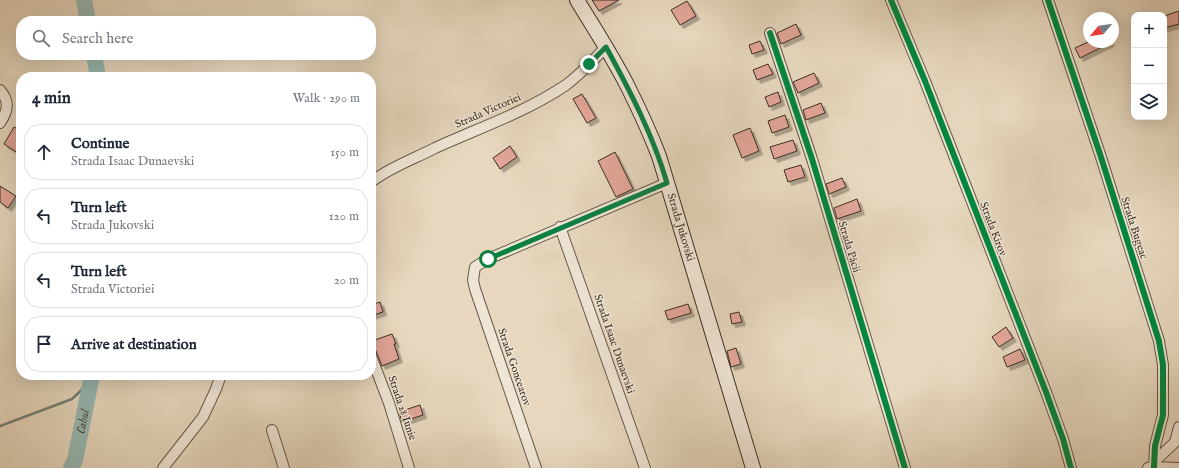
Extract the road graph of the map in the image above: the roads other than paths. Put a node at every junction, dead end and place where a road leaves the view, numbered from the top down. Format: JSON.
{"nodes":[{"id":1,"x":577,"y":0,"type":"edge"},
{"id":2,"x":891,"y":0,"type":"edge"},
{"id":3,"x":1048,"y":0,"type":"edge"},
{"id":4,"x":770,"y":34,"type":"dead end"},
{"id":5,"x":606,"y":47,"type":"junction"},
{"id":6,"x":0,"y":90,"type":"edge"},
{"id":7,"x":0,"y":123,"type":"edge"},
{"id":8,"x":376,"y":179,"type":"edge"},
{"id":9,"x":667,"y":183,"type":"junction"},
{"id":10,"x":560,"y":227,"type":"junction"},
{"id":11,"x":376,"y":369,"type":"edge"},
{"id":12,"x":219,"y":380,"type":"edge"},
{"id":13,"x":1179,"y":427,"type":"edge"},
{"id":14,"x":272,"y":430,"type":"dead end"},
{"id":15,"x":1152,"y":465,"type":"edge"},
{"id":16,"x":163,"y":468,"type":"edge"},
{"id":17,"x":284,"y":468,"type":"edge"},
{"id":18,"x":409,"y":468,"type":"edge"},
{"id":19,"x":536,"y":468,"type":"edge"},
{"id":20,"x":645,"y":468,"type":"edge"},
{"id":21,"x":753,"y":468,"type":"edge"},
{"id":22,"x":905,"y":468,"type":"edge"},
{"id":23,"x":1071,"y":468,"type":"edge"},
{"id":24,"x":1179,"y":468,"type":"edge"}],
"edges":[{"from":1,"to":5,"type":"main road","name":"Strada Jukovski"},
{"from":2,"to":23,"type":"street","name":"Strada Kirov"},
{"from":3,"to":15,"type":"street","name":"Strada Bugeac"},
{"from":4,"to":22,"type":"street","name":"Strada Păcii"},
{"from":5,"to":8,"type":"street","name":"Strada Victoriei"},
{"from":5,"to":9,"type":"main road","name":"Strada Jukovski"},
{"from":6,"to":7,"type":"street"},
{"from":9,"to":10,"type":"street"},
{"from":9,"to":21,"type":"main road","name":"Strada Jukovski"},
{"from":10,"to":19,"type":"street","name":"Strada Goncearov"},
{"from":10,"to":20,"type":"street","name":"Strada Isaac Dunaevski"},
{"from":11,"to":18,"type":"street","name":"Strada 28 Iunie"},
{"from":12,"to":16,"type":"street"},
{"from":13,"to":15,"type":"street"},
{"from":14,"to":17,"type":"street"},
{"from":15,"to":24,"type":"street"}]}
